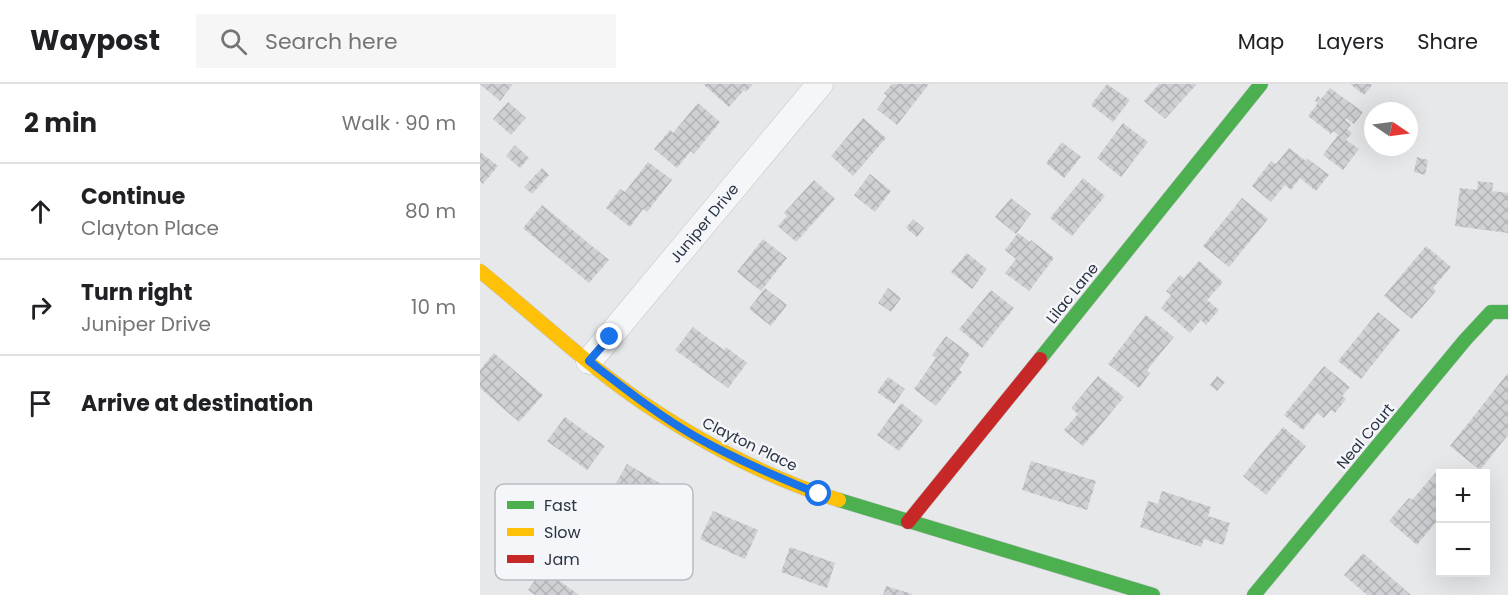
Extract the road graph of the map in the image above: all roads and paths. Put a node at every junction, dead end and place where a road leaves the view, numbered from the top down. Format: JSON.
{"nodes":[{"id":1,"x":820,"y":84,"type":"edge"},
{"id":2,"x":1261,"y":84,"type":"edge"},
{"id":3,"x":480,"y":271,"type":"edge"},
{"id":4,"x":1508,"y":312,"type":"edge"},
{"id":5,"x":589,"y":361,"type":"junction"},
{"id":6,"x":908,"y":522,"type":"junction"},
{"id":7,"x":1153,"y":595,"type":"edge"},
{"id":8,"x":1254,"y":595,"type":"edge"}],
"edges":[{"from":1,"to":5,"type":"street","name":"Juniper Drive"},
{"from":2,"to":6,"type":"street","name":"Lilac Lane"},
{"from":3,"to":5,"type":"street","name":"Clayton Place"},
{"from":4,"to":8,"type":"street","name":"Neal Court"},
{"from":5,"to":6,"type":"street","name":"Clayton Place"},
{"from":6,"to":7,"type":"street","name":"Clayton Place"}]}
